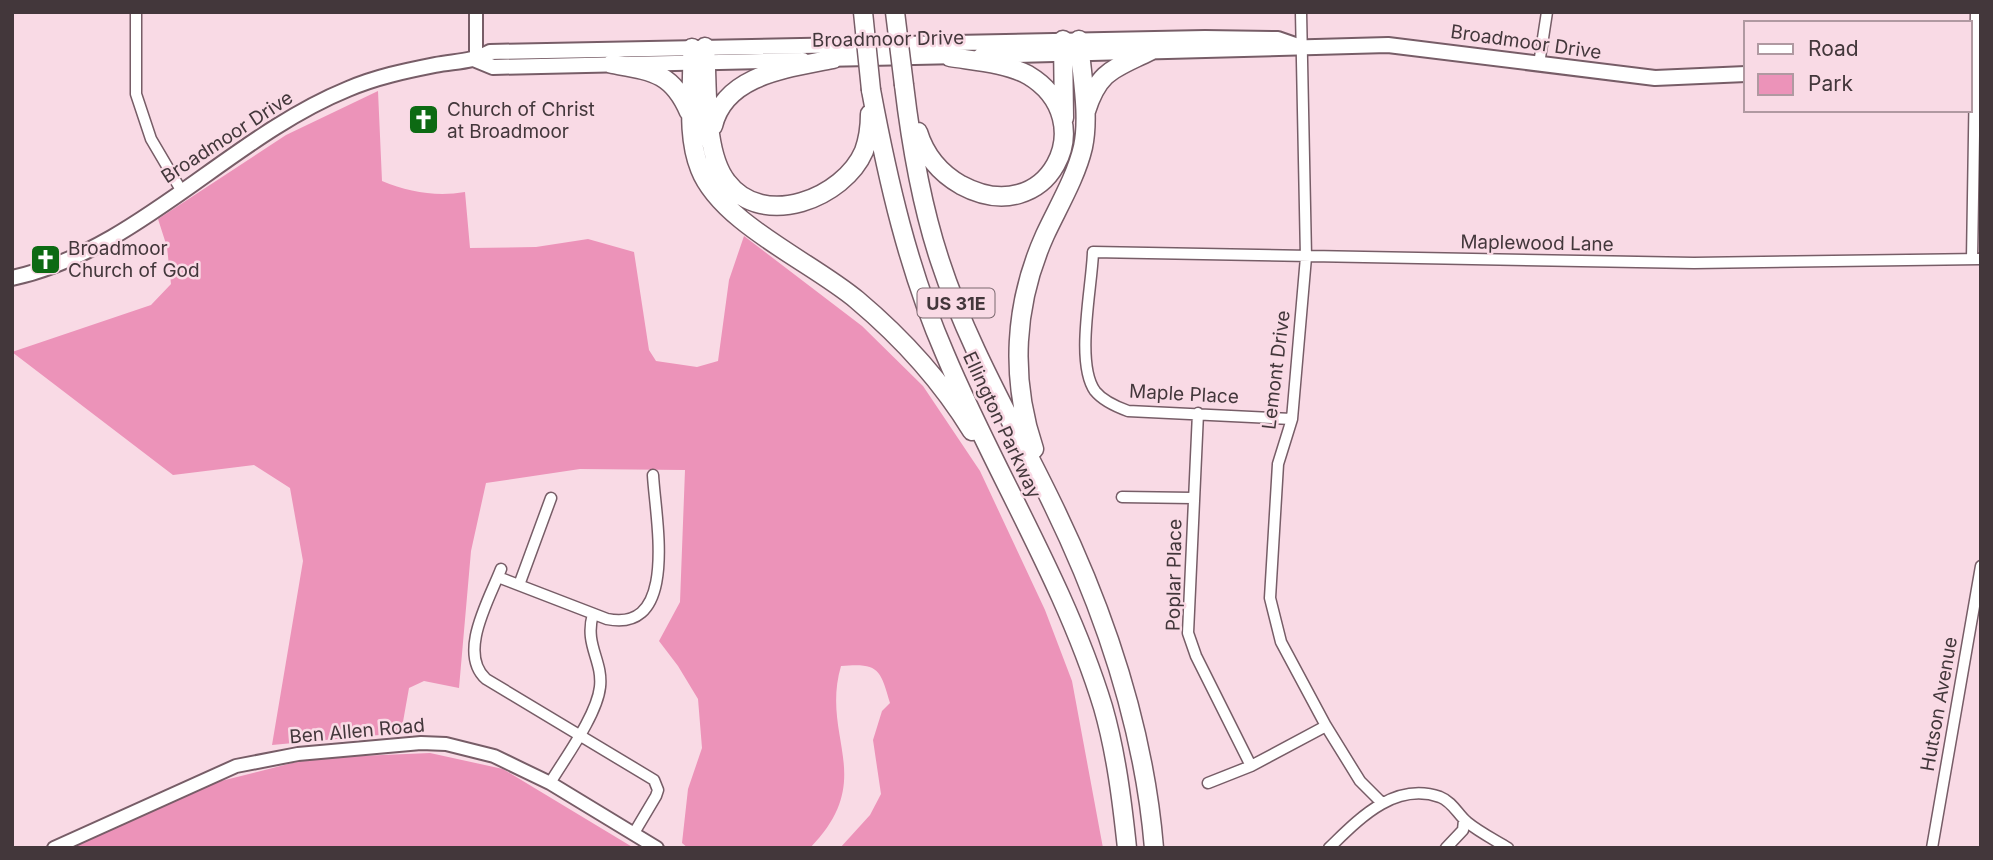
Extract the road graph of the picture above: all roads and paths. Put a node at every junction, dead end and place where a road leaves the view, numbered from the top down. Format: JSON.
{"nodes":[{"id":1,"x":136,"y":12,"type":"edge"},
{"id":2,"x":476,"y":12,"type":"edge"},
{"id":3,"x":863,"y":12,"type":"edge"},
{"id":4,"x":895,"y":12,"type":"edge"},
{"id":5,"x":1301,"y":12,"type":"edge"},
{"id":6,"x":1547,"y":12,"type":"edge"},
{"id":7,"x":1976,"y":12,"type":"edge"},
{"id":8,"x":1071,"y":47,"type":"junction"},
{"id":9,"x":1301,"y":47,"type":"junction"},
{"id":10,"x":1150,"y":51,"type":"junction"},
{"id":11,"x":699,"y":55,"type":"junction"},
{"id":12,"x":950,"y":57,"type":"junction"},
{"id":13,"x":833,"y":59,"type":"junction"},
{"id":14,"x":476,"y":60,"type":"junction"},
{"id":15,"x":1975,"y":63,"type":"edge"},
{"id":16,"x":612,"y":64,"type":"junction"},
{"id":17,"x":1539,"y":64,"type":"junction"},
{"id":18,"x":1744,"y":74,"type":"edge"},
{"id":19,"x":904,"y":85,"type":"junction"},
{"id":20,"x":871,"y":90,"type":"junction"},
{"id":21,"x":692,"y":117,"type":"junction"},
{"id":22,"x":1084,"y":118,"type":"junction"},
{"id":23,"x":712,"y":133,"type":"junction"},
{"id":24,"x":1064,"y":135,"type":"junction"},
{"id":25,"x":181,"y":190,"type":"junction"},
{"id":26,"x":1093,"y":251,"type":"joint"},
{"id":27,"x":1306,"y":257,"type":"junction"},
{"id":28,"x":1976,"y":259,"type":"edge"},
{"id":29,"x":12,"y":278,"type":"edge"},
{"id":30,"x":1198,"y":413,"type":"junction"},
{"id":31,"x":1292,"y":419,"type":"junction"},
{"id":32,"x":999,"y":472,"type":"junction"},
{"id":33,"x":653,"y":475,"type":"dead end"},
{"id":34,"x":1122,"y":497,"type":"dead end"},
{"id":35,"x":551,"y":498,"type":"dead end"},
{"id":36,"x":1193,"y":498,"type":"junction"},
{"id":37,"x":1054,"y":506,"type":"junction"},
{"id":38,"x":1981,"y":566,"type":"edge"},
{"id":39,"x":519,"y":585,"type":"junction"},
{"id":40,"x":593,"y":614,"type":"junction"},
{"id":41,"x":1326,"y":726,"type":"junction"},
{"id":42,"x":578,"y":734,"type":"junction"},
{"id":43,"x":1251,"y":766,"type":"junction"},
{"id":44,"x":550,"y":783,"type":"junction"},
{"id":45,"x":1208,"y":783,"type":"dead end"},
{"id":46,"x":1381,"y":802,"type":"junction"},
{"id":47,"x":1464,"y":820,"type":"junction"},
{"id":48,"x":634,"y":833,"type":"junction"},
{"id":49,"x":54,"y":848,"type":"edge"},
{"id":50,"x":657,"y":848,"type":"edge"},
{"id":51,"x":1126,"y":848,"type":"edge"},
{"id":52,"x":1154,"y":848,"type":"edge"},
{"id":53,"x":1329,"y":848,"type":"edge"},
{"id":54,"x":1446,"y":848,"type":"edge"},
{"id":55,"x":1508,"y":848,"type":"edge"},
{"id":56,"x":1932,"y":848,"type":"edge"}],
"edges":[{"from":1,"to":25,"type":"street"},
{"from":2,"to":14,"type":"street"},
{"from":3,"to":20,"type":"highway","name":"Ellington Parkway","number":"US 31E","bridge":true},
{"from":4,"to":19,"type":"highway","name":"Ellington Parkway","number":"US 31E","bridge":true},
{"from":5,"to":9,"type":"street","name":"Lemont Drive"},
{"from":6,"to":17,"type":"street"},
{"from":7,"to":15,"type":"street"},
{"from":8,"to":9,"type":"main road","name":"Broadmoor Drive"},
{"from":8,"to":10,"type":"main road","name":"Broadmoor Drive"},
{"from":8,"to":11,"type":"main road","name":"Broadmoor Drive"},
{"from":8,"to":12,"type":"main road","name":"Broadmoor Drive"},
{"from":8,"to":22,"type":"highway"},
{"from":8,"to":24,"type":"highway"},
{"from":9,"to":10,"type":"main road","name":"Broadmoor Drive"},
{"from":9,"to":17,"type":"main road","name":"Broadmoor Drive"},
{"from":9,"to":27,"type":"street","name":"Lemont Drive"},
{"from":10,"to":22,"type":"highway"},
{"from":11,"to":13,"type":"main road","name":"Broadmoor Drive"},
{"from":11,"to":14,"type":"main road","name":"Broadmoor Drive"},
{"from":11,"to":16,"type":"main road","name":"Broadmoor Drive"},
{"from":11,"to":21,"type":"highway"},
{"from":11,"to":23,"type":"highway"},
{"from":12,"to":13,"type":"main road","name":"Broadmoor Drive"},
{"from":12,"to":24,"type":"highway"},
{"from":13,"to":23,"type":"highway"},
{"from":14,"to":16,"type":"main road","name":"Broadmoor Drive"},
{"from":14,"to":25,"type":"main road","name":"Broadmoor Drive"},
{"from":15,"to":28,"type":"street"},
{"from":16,"to":21,"type":"highway"},
{"from":17,"to":18,"type":"main road","name":"Broadmoor Drive"},
{"from":19,"to":24,"type":"highway"},
{"from":19,"to":37,"type":"highway","name":"Ellington Parkway","number":"US 31E"},
{"from":20,"to":23,"type":"highway"},
{"from":20,"to":32,"type":"highway","name":"Ellington Parkway","number":"US 31E"},
{"from":21,"to":32,"type":"highway"},
{"from":22,"to":37,"type":"highway"},
{"from":25,"to":29,"type":"main road","name":"Broadmoor Drive"},
{"from":26,"to":27,"type":"street","name":"Maplewood Lane"},
{"from":26,"to":30,"type":"street","name":"Maple Place"},
{"from":27,"to":28,"type":"street","name":"Maplewood Lane"},
{"from":27,"to":31,"type":"street","name":"Lemont Drive"},
{"from":30,"to":31,"type":"street","name":"Maple Place"},
{"from":30,"to":36,"type":"street","name":"Poplar Place"},
{"from":31,"to":41,"type":"street","name":"Lemont Drive"},
{"from":32,"to":51,"type":"highway","name":"Ellington Parkway","number":"US 31E"},
{"from":33,"to":40,"type":"street"},
{"from":34,"to":36,"type":"street"},
{"from":35,"to":39,"type":"street"},
{"from":36,"to":43,"type":"street","name":"Poplar Place"},
{"from":37,"to":52,"type":"highway","name":"Ellington Parkway","number":"US 31E"},
{"from":38,"to":56,"type":"street","name":"Hutson Avenue"},
{"from":39,"to":40,"type":"street"},
{"from":39,"to":42,"type":"street"},
{"from":40,"to":42,"type":"street"},
{"from":41,"to":43,"type":"street"},
{"from":41,"to":46,"type":"street","name":"Lemont Drive"},
{"from":42,"to":44,"type":"street"},
{"from":42,"to":48,"type":"street"},
{"from":43,"to":45,"type":"street"},
{"from":44,"to":48,"type":"street","name":"Ben Allen Road"},
{"from":44,"to":49,"type":"street","name":"Ben Allen Road"},
{"from":46,"to":47,"type":"street"},
{"from":46,"to":53,"type":"street"},
{"from":47,"to":54,"type":"street"},
{"from":47,"to":55,"type":"street"},
{"from":48,"to":50,"type":"street","name":"Ben Allen Road"}]}
